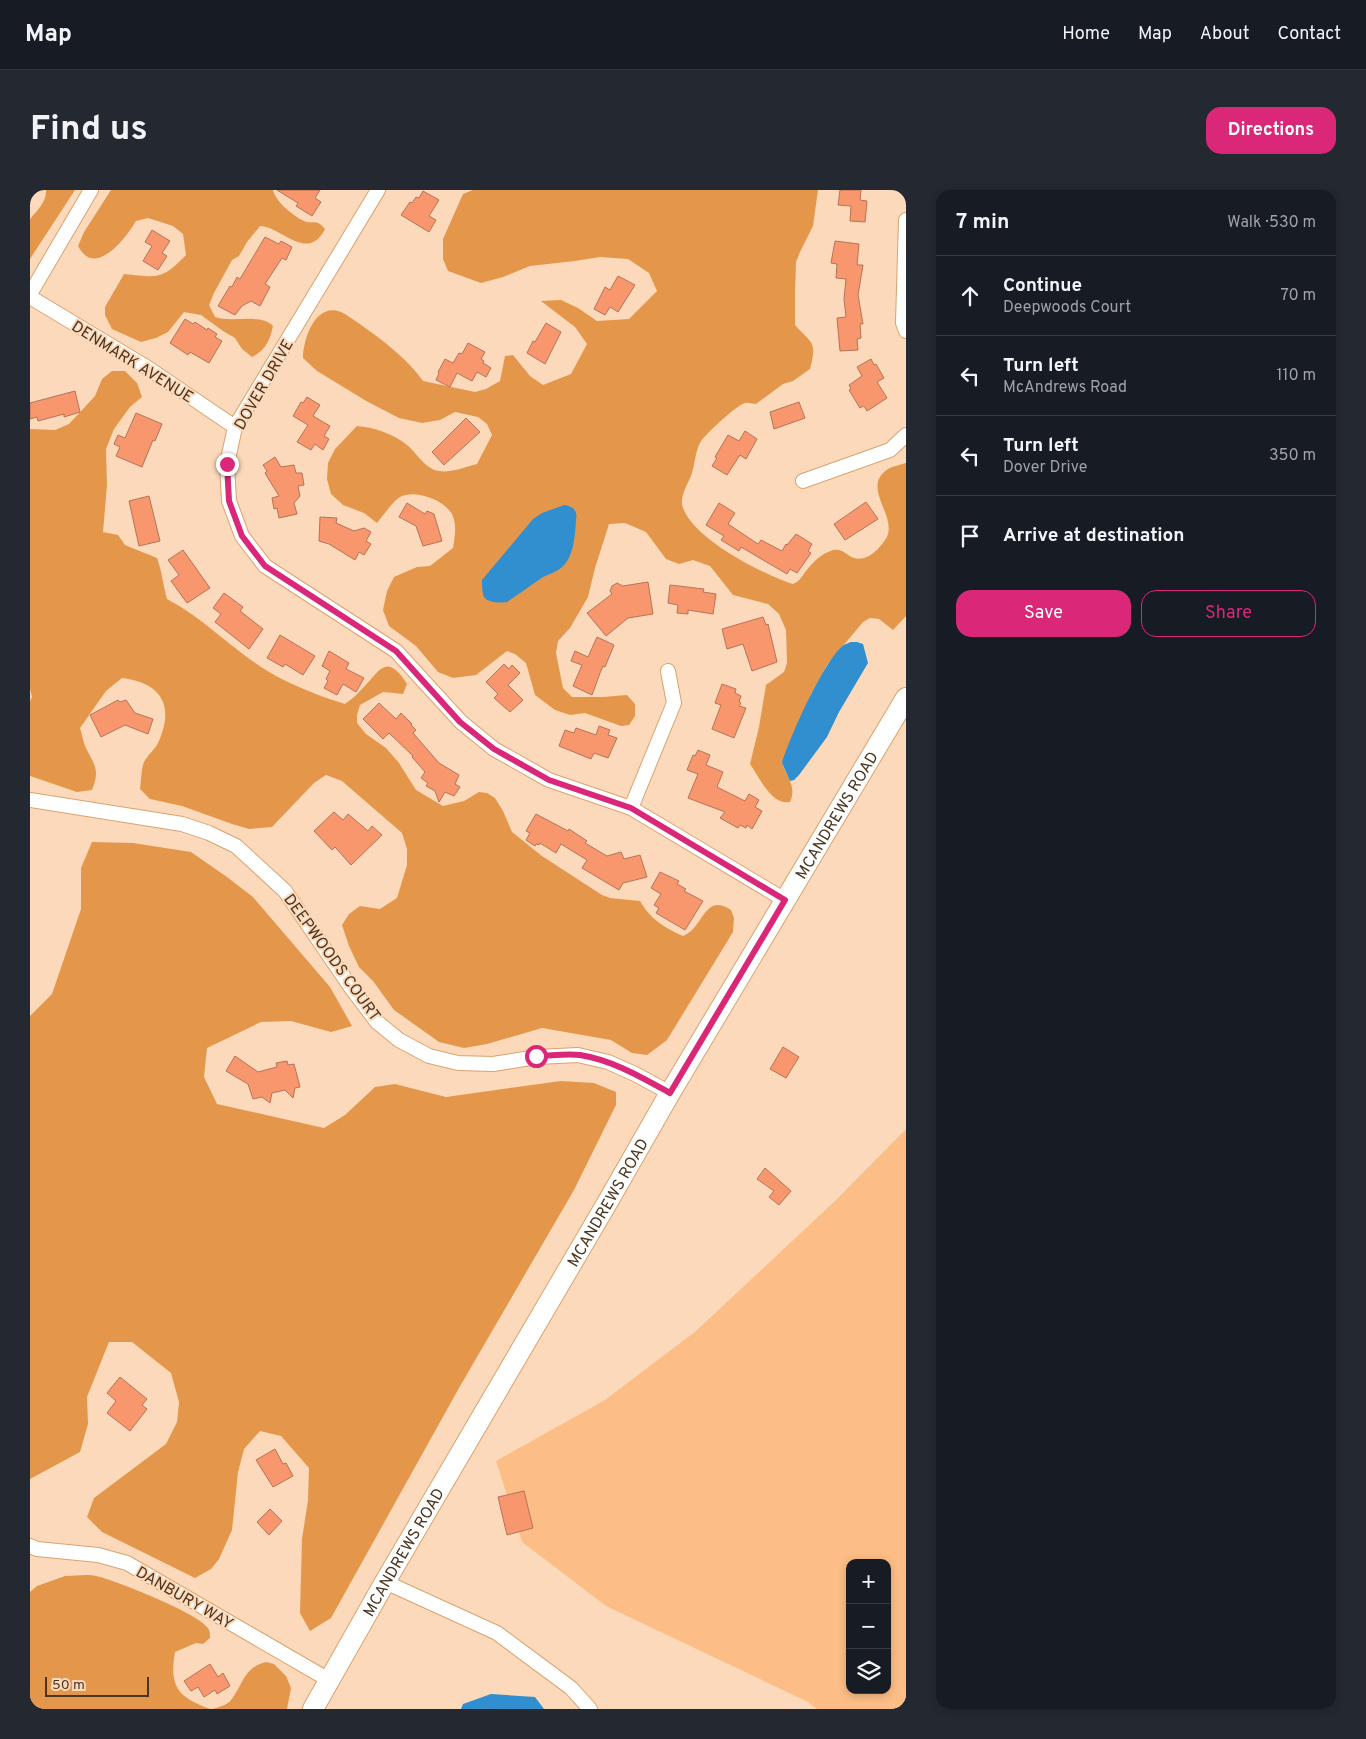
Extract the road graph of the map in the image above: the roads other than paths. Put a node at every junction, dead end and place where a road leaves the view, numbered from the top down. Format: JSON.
{"nodes":[{"id":1,"x":91,"y":190,"type":"edge"},
{"id":2,"x":378,"y":190,"type":"edge"},
{"id":3,"x":906,"y":220,"type":"edge"},
{"id":4,"x":30,"y":295,"type":"edge"},
{"id":5,"x":906,"y":331,"type":"edge"},
{"id":6,"x":235,"y":427,"type":"junction"},
{"id":7,"x":906,"y":435,"type":"edge"},
{"id":8,"x":803,"y":481,"type":"dead end"},
{"id":9,"x":668,"y":671,"type":"dead end"},
{"id":10,"x":906,"y":698,"type":"edge"},
{"id":11,"x":30,"y":800,"type":"edge"},
{"id":12,"x":631,"y":808,"type":"junction"},
{"id":13,"x":785,"y":900,"type":"junction"},
{"id":14,"x":670,"y":1093,"type":"junction"},
{"id":15,"x":30,"y":1546,"type":"edge"},
{"id":16,"x":385,"y":1582,"type":"junction"},
{"id":17,"x":329,"y":1680,"type":"junction"},
{"id":18,"x":313,"y":1709,"type":"edge"},
{"id":19,"x":590,"y":1709,"type":"edge"}],
"edges":[{"from":1,"to":4,"type":"street"},
{"from":2,"to":6,"type":"street","name":"DOVER DRIVE"},
{"from":3,"to":5,"type":"street"},
{"from":4,"to":6,"type":"street","name":"DENMARK AVENUE"},
{"from":6,"to":12,"type":"street","name":"DOVER DRIVE"},
{"from":7,"to":8,"type":"street"},
{"from":9,"to":12,"type":"street"},
{"from":10,"to":13,"type":"main road","name":"MCANDREWS ROAD"},
{"from":11,"to":14,"type":"street","name":"DEEPWOODS COURT"},
{"from":12,"to":13,"type":"street","name":"DOVER DRIVE"},
{"from":13,"to":14,"type":"main road","name":"MCANDREWS ROAD"},
{"from":14,"to":16,"type":"main road","name":"MCANDREWS ROAD"},
{"from":15,"to":17,"type":"street","name":"DANBURY WAY"},
{"from":16,"to":17,"type":"main road","name":"MCANDREWS ROAD"},
{"from":16,"to":19,"type":"street"},
{"from":17,"to":18,"type":"main road","name":"MCANDREWS ROAD"}]}
